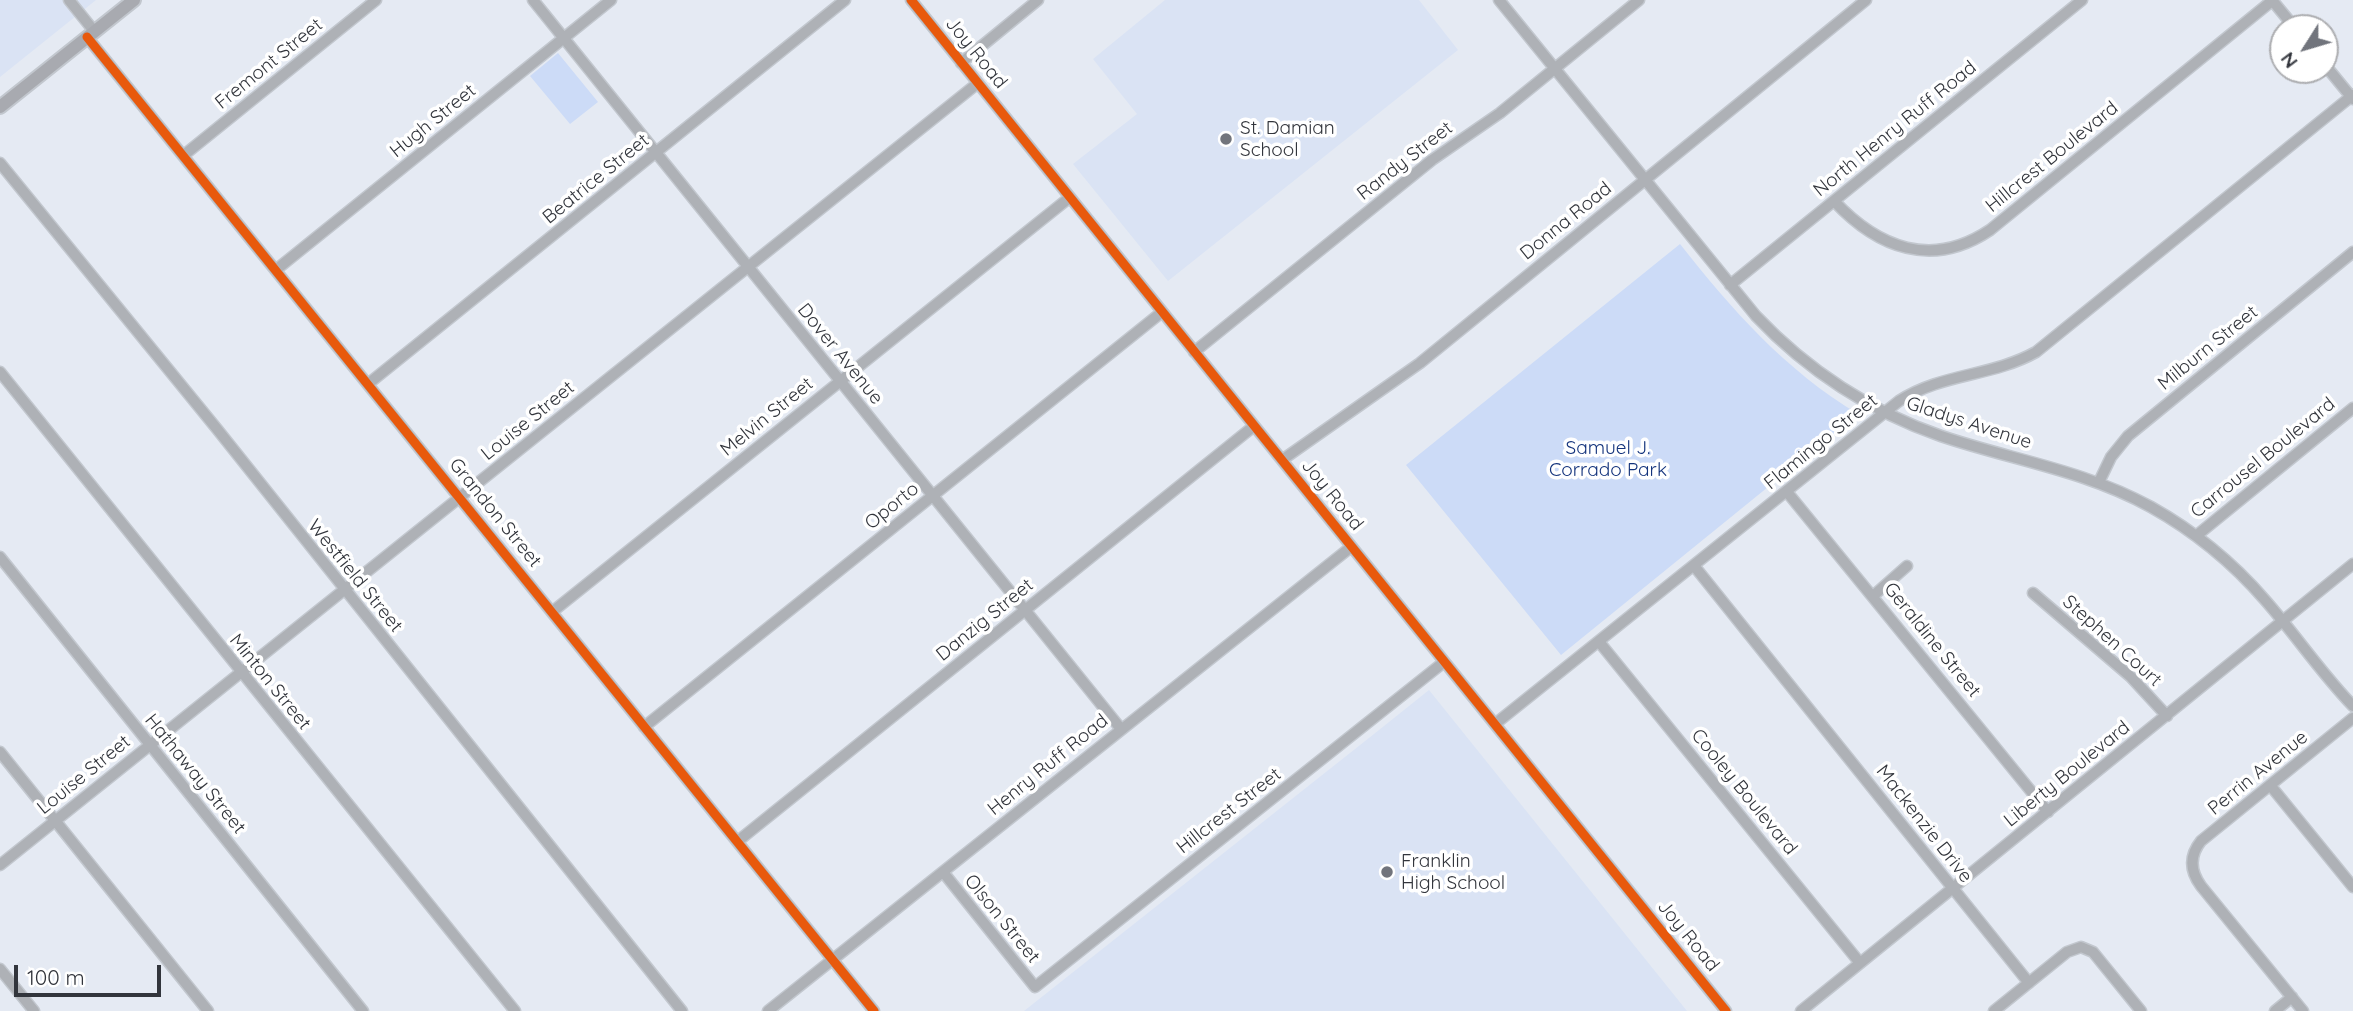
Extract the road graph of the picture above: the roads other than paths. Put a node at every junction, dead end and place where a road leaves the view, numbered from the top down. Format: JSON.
{"nodes":[{"id":1,"x":69,"y":0,"type":"edge"},
{"id":2,"x":134,"y":0,"type":"edge"},
{"id":3,"x":376,"y":0,"type":"edge"},
{"id":4,"x":533,"y":0,"type":"edge"},
{"id":5,"x":611,"y":0,"type":"edge"},
{"id":6,"x":845,"y":0,"type":"edge"},
{"id":7,"x":911,"y":0,"type":"edge"},
{"id":8,"x":1038,"y":0,"type":"edge"},
{"id":9,"x":1499,"y":0,"type":"edge"},
{"id":10,"x":1639,"y":0,"type":"edge"},
{"id":11,"x":1866,"y":0,"type":"edge"},
{"id":12,"x":2082,"y":0,"type":"edge"},
{"id":13,"x":2273,"y":0,"type":"edge"},
{"id":14,"x":2284,"y":14,"type":"edge"},
{"id":15,"x":90,"y":34,"type":"junction"},
{"id":16,"x":564,"y":38,"type":"junction"},
{"id":17,"x":961,"y":63,"type":"junction"},
{"id":18,"x":1555,"y":69,"type":"junction"},
{"id":19,"x":2339,"y":82,"type":"edge"},
{"id":20,"x":978,"y":83,"type":"junction"},
{"id":21,"x":2352,"y":97,"type":"edge"},
{"id":22,"x":0,"y":107,"type":"edge"},
{"id":23,"x":656,"y":153,"type":"junction"},
{"id":24,"x":184,"y":155,"type":"junction"},
{"id":25,"x":0,"y":163,"type":"edge"},
{"id":26,"x":1646,"y":180,"type":"junction"},
{"id":27,"x":1069,"y":198,"type":"junction"},
{"id":28,"x":1834,"y":201,"type":"junction"},
{"id":29,"x":2353,"y":252,"type":"edge"},
{"id":30,"x":748,"y":267,"type":"junction"},
{"id":31,"x":276,"y":269,"type":"junction"},
{"id":32,"x":1730,"y":285,"type":"junction"},
{"id":33,"x":1162,"y":312,"type":"junction"},
{"id":34,"x":1194,"y":352,"type":"junction"},
{"id":35,"x":0,"y":372,"type":"edge"},
{"id":36,"x":839,"y":381,"type":"junction"},
{"id":37,"x":368,"y":384,"type":"junction"},
{"id":38,"x":2353,"y":408,"type":"edge"},
{"id":39,"x":1885,"y":412,"type":"junction"},
{"id":40,"x":1254,"y":426,"type":"junction"},
{"id":41,"x":1282,"y":460,"type":"junction"},
{"id":42,"x":2099,"y":482,"type":"junction"},
{"id":43,"x":1787,"y":492,"type":"junction"},
{"id":44,"x":933,"y":496,"type":"junction"},
{"id":45,"x":460,"y":497,"type":"junction"},
{"id":46,"x":2196,"y":536,"type":"junction"},
{"id":47,"x":1351,"y":547,"type":"junction"},
{"id":48,"x":0,"y":557,"type":"edge"},
{"id":49,"x":2353,"y":564,"type":"edge"},
{"id":50,"x":1907,"y":566,"type":"dead end"},
{"id":51,"x":1695,"y":567,"type":"junction"},
{"id":52,"x":344,"y":589,"type":"junction"},
{"id":53,"x":2033,"y":593,"type":"dead end"},
{"id":54,"x":1873,"y":596,"type":"junction"},
{"id":55,"x":1025,"y":611,"type":"junction"},
{"id":56,"x":552,"y":612,"type":"junction"},
{"id":57,"x":2283,"y":620,"type":"junction"},
{"id":58,"x":1600,"y":643,"type":"junction"},
{"id":59,"x":1444,"y":662,"type":"junction"},
{"id":60,"x":239,"y":672,"type":"junction"},
{"id":61,"x":2353,"y":706,"type":"edge"},
{"id":62,"x":2167,"y":716,"type":"junction"},
{"id":63,"x":2353,"y":718,"type":"edge"},
{"id":64,"x":1496,"y":724,"type":"junction"},
{"id":65,"x":644,"y":727,"type":"junction"},
{"id":66,"x":1121,"y":729,"type":"junction"},
{"id":67,"x":149,"y":746,"type":"junction"},
{"id":68,"x":0,"y":752,"type":"edge"},
{"id":69,"x":2270,"y":785,"type":"junction"},
{"id":70,"x":2048,"y":812,"type":"junction"},
{"id":71,"x":55,"y":821,"type":"junction"},
{"id":72,"x":738,"y":841,"type":"junction"},
{"id":73,"x":0,"y":864,"type":"edge"},
{"id":74,"x":943,"y":872,"type":"junction"},
{"id":75,"x":2353,"y":887,"type":"edge"},
{"id":76,"x":1953,"y":888,"type":"junction"},
{"id":77,"x":833,"y":959,"type":"junction"},
{"id":78,"x":1860,"y":963,"type":"junction"},
{"id":79,"x":0,"y":969,"type":"edge"},
{"id":80,"x":2029,"y":983,"type":"junction"},
{"id":81,"x":1035,"y":987,"type":"joint"},
{"id":82,"x":2292,"y":997,"type":"junction"},
{"id":83,"x":34,"y":1011,"type":"edge"},
{"id":84,"x":208,"y":1011,"type":"edge"},
{"id":85,"x":363,"y":1011,"type":"edge"},
{"id":86,"x":515,"y":1011,"type":"edge"},
{"id":87,"x":682,"y":1011,"type":"edge"},
{"id":88,"x":768,"y":1011,"type":"edge"},
{"id":89,"x":874,"y":1011,"type":"edge"},
{"id":90,"x":1726,"y":1011,"type":"edge"},
{"id":91,"x":1801,"y":1011,"type":"edge"},
{"id":92,"x":1994,"y":1011,"type":"edge"},
{"id":93,"x":2141,"y":1011,"type":"edge"},
{"id":94,"x":2275,"y":1011,"type":"edge"},
{"id":95,"x":2303,"y":1011,"type":"edge"}],
"edges":[{"from":1,"to":15,"type":"street","name":"Grandon Street"},
{"from":2,"to":15,"type":"main road"},
{"from":3,"to":24,"type":"street","name":"Fremont Street"},
{"from":4,"to":16,"type":"street","name":"Dover Avenue"},
{"from":5,"to":16,"type":"street","name":"Hugh Street"},
{"from":6,"to":23,"type":"street","name":"Beatrice Street"},
{"from":7,"to":17,"type":"street","name":"Joy Road"},
{"from":8,"to":17,"type":"street"},
{"from":9,"to":18,"type":"street","name":"Gladys Avenue"},
{"from":10,"to":18,"type":"street","name":"Randy Street"},
{"from":11,"to":26,"type":"street","name":"Donna Road"},
{"from":12,"to":28,"type":"street","name":"North Henry Ruff Road"},
{"from":13,"to":14,"type":"street"},
{"from":13,"to":28,"type":"street","name":"Hillcrest Boulevard"},
{"from":15,"to":22,"type":"main road"},
{"from":15,"to":24,"type":"street","name":"Grandon Street"},
{"from":16,"to":23,"type":"street","name":"Dover Avenue"},
{"from":16,"to":31,"type":"street","name":"Hugh Street"},
{"from":17,"to":20,"type":"street","name":"Joy Road"},
{"from":18,"to":26,"type":"street","name":"Gladys Avenue"},
{"from":18,"to":34,"type":"street","name":"Randy Street"},
{"from":19,"to":21,"type":"street"},
{"from":20,"to":27,"type":"street","name":"Joy Road"},
{"from":20,"to":30,"type":"street","name":"Louise Street"},
{"from":21,"to":39,"type":"street","name":"Flamingo Street"},
{"from":23,"to":30,"type":"street","name":"Dover Avenue"},
{"from":23,"to":37,"type":"street","name":"Beatrice Street"},
{"from":24,"to":31,"type":"street","name":"Grandon Street"},
{"from":25,"to":52,"type":"street","name":"Westfield Street"},
{"from":26,"to":32,"type":"street","name":"Gladys Avenue"},
{"from":26,"to":41,"type":"street","name":"Donna Road"},
{"from":27,"to":33,"type":"street","name":"Joy Road"},
{"from":27,"to":36,"type":"street","name":"Melvin Street"},
{"from":28,"to":32,"type":"street","name":"North Henry Ruff Road"},
{"from":29,"to":42,"type":"street","name":"Milburn Street"},
{"from":30,"to":36,"type":"street","name":"Dover Avenue"},
{"from":30,"to":45,"type":"street","name":"Louise Street"},
{"from":31,"to":37,"type":"street","name":"Grandon Street"},
{"from":32,"to":39,"type":"street","name":"Gladys Avenue"},
{"from":33,"to":34,"type":"street","name":"Joy Road"},
{"from":33,"to":44,"type":"street","name":"Oporto"},
{"from":34,"to":40,"type":"street","name":"Joy Road"},
{"from":35,"to":60,"type":"street","name":"Minton Street"},
{"from":36,"to":44,"type":"street","name":"Dover Avenue"},
{"from":36,"to":56,"type":"street","name":"Melvin Street"},
{"from":37,"to":45,"type":"street","name":"Grandon Street"},
{"from":38,"to":46,"type":"street","name":"Carrousel Boulevard"},
{"from":39,"to":42,"type":"street","name":"Gladys Avenue"},
{"from":39,"to":43,"type":"street","name":"Flamingo Street"},
{"from":40,"to":41,"type":"street","name":"Joy Road"},
{"from":40,"to":55,"type":"street","name":"Danzig Street"},
{"from":41,"to":47,"type":"street","name":"Joy Road"},
{"from":42,"to":46,"type":"street","name":"Gladys Avenue"},
{"from":43,"to":51,"type":"street","name":"Flamingo Street"},
{"from":43,"to":54,"type":"street","name":"Geraldine Street"},
{"from":44,"to":55,"type":"street","name":"Dover Avenue"},
{"from":44,"to":65,"type":"street","name":"Oporto"},
{"from":45,"to":52,"type":"street","name":"Louise Street"},
{"from":45,"to":56,"type":"street","name":"Grandon Street"},
{"from":46,"to":57,"type":"street","name":"Gladys Avenue"},
{"from":47,"to":59,"type":"street","name":"Joy Road"},
{"from":47,"to":66,"type":"street","name":"Henry Ruff Road"},
{"from":48,"to":67,"type":"street","name":"Hathaway Street"},
{"from":49,"to":57,"type":"street","name":"Liberty Boulevard"},
{"from":50,"to":54,"type":"street"},
{"from":51,"to":58,"type":"street","name":"Flamingo Street"},
{"from":51,"to":76,"type":"street","name":"Mackenzie Drive"},
{"from":52,"to":60,"type":"street","name":"Louise Street"},
{"from":52,"to":87,"type":"street","name":"Westfield Street"},
{"from":53,"to":62,"type":"street","name":"Stephen Court"},
{"from":54,"to":70,"type":"street","name":"Geraldine Street"},
{"from":55,"to":66,"type":"street","name":"Dover Avenue"},
{"from":55,"to":72,"type":"street","name":"Danzig Street"},
{"from":56,"to":65,"type":"street","name":"Grandon Street"},
{"from":57,"to":61,"type":"street","name":"Gladys Avenue"},
{"from":57,"to":62,"type":"street","name":"Liberty Boulevard"},
{"from":58,"to":64,"type":"street","name":"Flamingo Street"},
{"from":58,"to":78,"type":"street","name":"Cooley Boulevard"},
{"from":59,"to":64,"type":"street","name":"Joy Road"},
{"from":59,"to":81,"type":"street","name":"Hillcrest Street"},
{"from":60,"to":67,"type":"street","name":"Louise Street"},
{"from":60,"to":86,"type":"street","name":"Minton Street"},
{"from":62,"to":70,"type":"street","name":"Liberty Boulevard"},
{"from":63,"to":69,"type":"street","name":"Perrin Avenue"},
{"from":64,"to":90,"type":"street","name":"Joy Road"},
{"from":65,"to":72,"type":"street","name":"Grandon Street"},
{"from":66,"to":74,"type":"street","name":"Henry Ruff Road"},
{"from":67,"to":71,"type":"street","name":"Louise Street"},
{"from":67,"to":85,"type":"street","name":"Hathaway Street"},
{"from":68,"to":71,"type":"street"},
{"from":69,"to":75,"type":"street"},
{"from":69,"to":82,"type":"street","name":"Perrin Avenue"},
{"from":70,"to":76,"type":"street","name":"Liberty Boulevard"},
{"from":71,"to":73,"type":"street","name":"Louise Street"},
{"from":71,"to":84,"type":"street"},
{"from":72,"to":77,"type":"street","name":"Grandon Street"},
{"from":74,"to":77,"type":"street","name":"Henry Ruff Road"},
{"from":74,"to":81,"type":"street","name":"Olson Street"},
{"from":76,"to":78,"type":"street","name":"Liberty Boulevard"},
{"from":76,"to":80,"type":"street","name":"Mackenzie Drive"},
{"from":77,"to":88,"type":"street","name":"Henry Ruff Road"},
{"from":77,"to":89,"type":"street","name":"Grandon Street"},
{"from":78,"to":91,"type":"street","name":"Liberty Boulevard"},
{"from":79,"to":83,"type":"street"},
{"from":80,"to":92,"type":"street"},
{"from":80,"to":93,"type":"street"},
{"from":82,"to":94,"type":"street"},
{"from":82,"to":95,"type":"street"}]}
